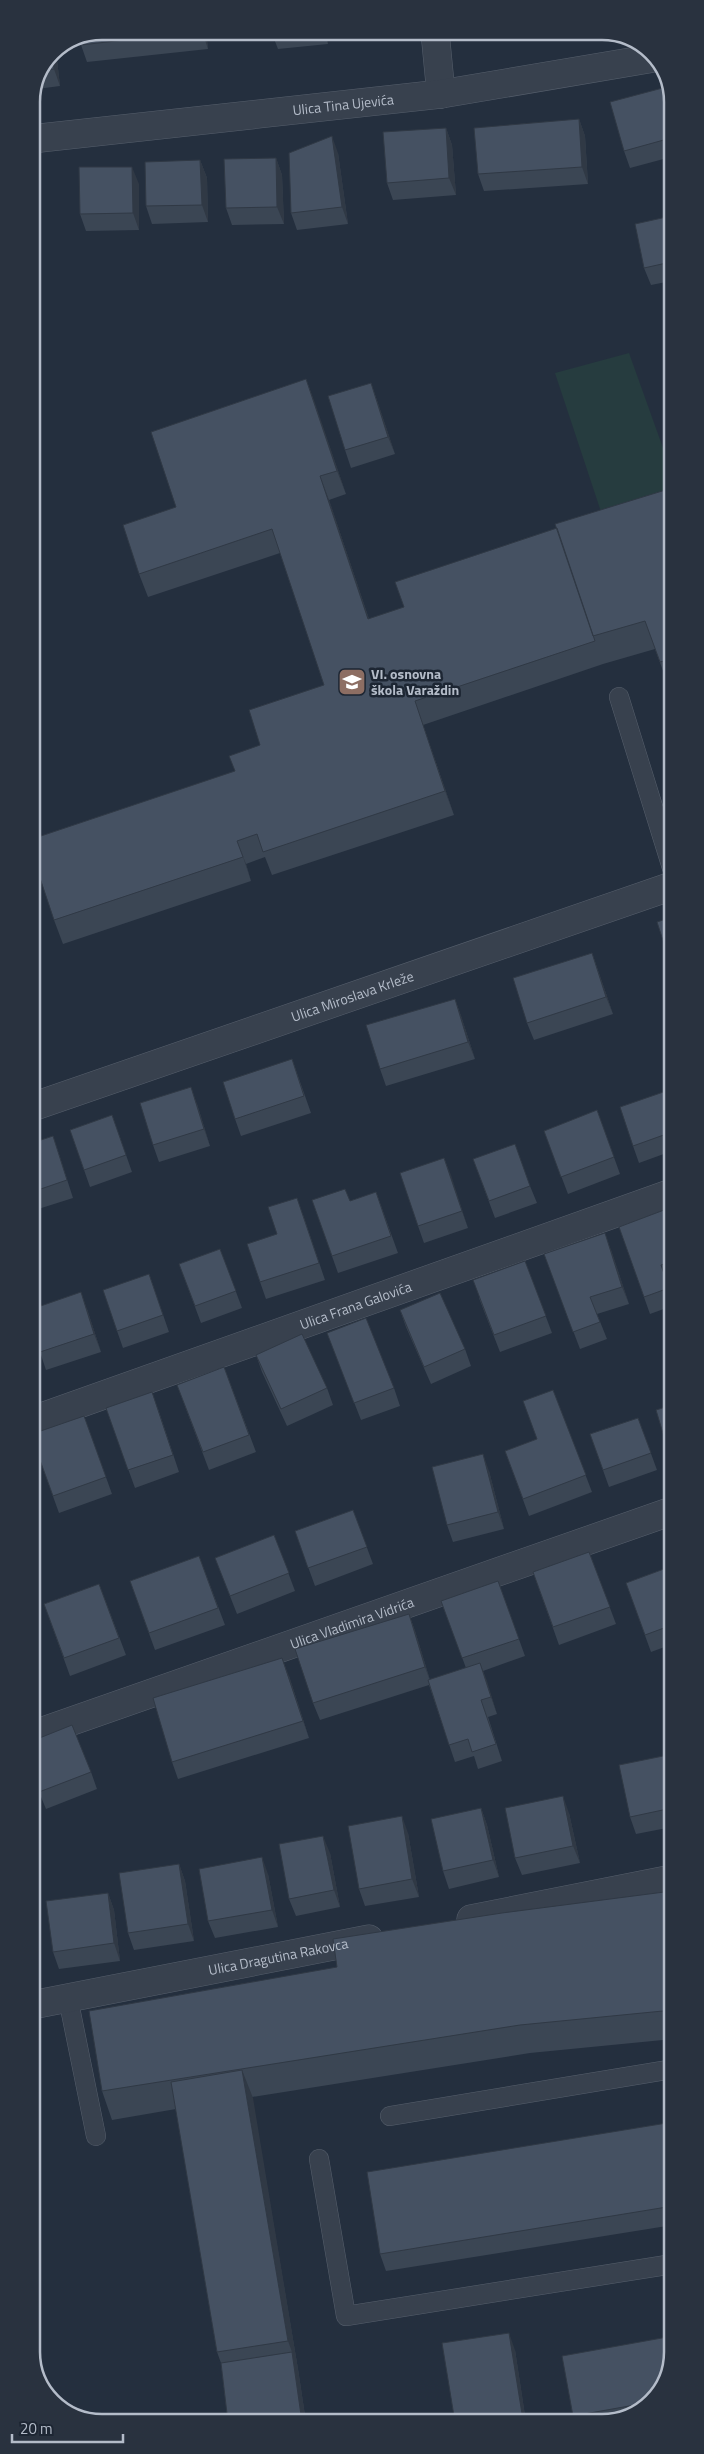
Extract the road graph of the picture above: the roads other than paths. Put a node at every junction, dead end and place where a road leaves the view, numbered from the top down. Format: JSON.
{"nodes":[{"id":1,"x":436,"y":40,"type":"edge"},
{"id":2,"x":647,"y":59,"type":"edge"},
{"id":3,"x":442,"y":94,"type":"junction"},
{"id":4,"x":40,"y":138,"type":"edge"},
{"id":5,"x":619,"y":697,"type":"dead end"},
{"id":6,"x":664,"y":842,"type":"edge"},
{"id":7,"x":664,"y":889,"type":"edge"},
{"id":8,"x":40,"y":1104,"type":"edge"},
{"id":9,"x":664,"y":1196,"type":"edge"},
{"id":10,"x":40,"y":1418,"type":"edge"},
{"id":11,"x":664,"y":1514,"type":"edge"},
{"id":12,"x":40,"y":1732,"type":"edge"},
{"id":13,"x":664,"y":1881,"type":"edge"},
{"id":14,"x":449,"y":1923,"type":"edge"},
{"id":15,"x":391,"y":1935,"type":"edge"},
{"id":16,"x":68,"y":1998,"type":"junction"},
{"id":17,"x":40,"y":2003,"type":"edge"},
{"id":18,"x":664,"y":2070,"type":"edge"},
{"id":19,"x":390,"y":2116,"type":"dead end"},
{"id":20,"x":96,"y":2136,"type":"dead end"},
{"id":21,"x":319,"y":2159,"type":"dead end"},
{"id":22,"x":664,"y":2265,"type":"edge"}],
"edges":[{"from":1,"to":3,"type":"street"},
{"from":2,"to":3,"type":"street","name":"Ulica Tina Ujevića"},
{"from":3,"to":4,"type":"street","name":"Ulica Tina Ujevića"},
{"from":5,"to":6,"type":"lane"},
{"from":7,"to":8,"type":"street","name":"Ulica Miroslava Krleže"},
{"from":9,"to":10,"type":"street","name":"Ulica Frana Galovića"},
{"from":11,"to":12,"type":"street","name":"Ulica Vladimira Vidrića"},
{"from":13,"to":14,"type":"street"},
{"from":15,"to":16,"type":"street","name":"Ulica Dragutina Rakovca"},
{"from":16,"to":17,"type":"street","name":"Ulica Dragutina Rakovca"},
{"from":16,"to":20,"type":"lane"},
{"from":18,"to":19,"type":"lane"},
{"from":21,"to":22,"type":"lane"}]}
